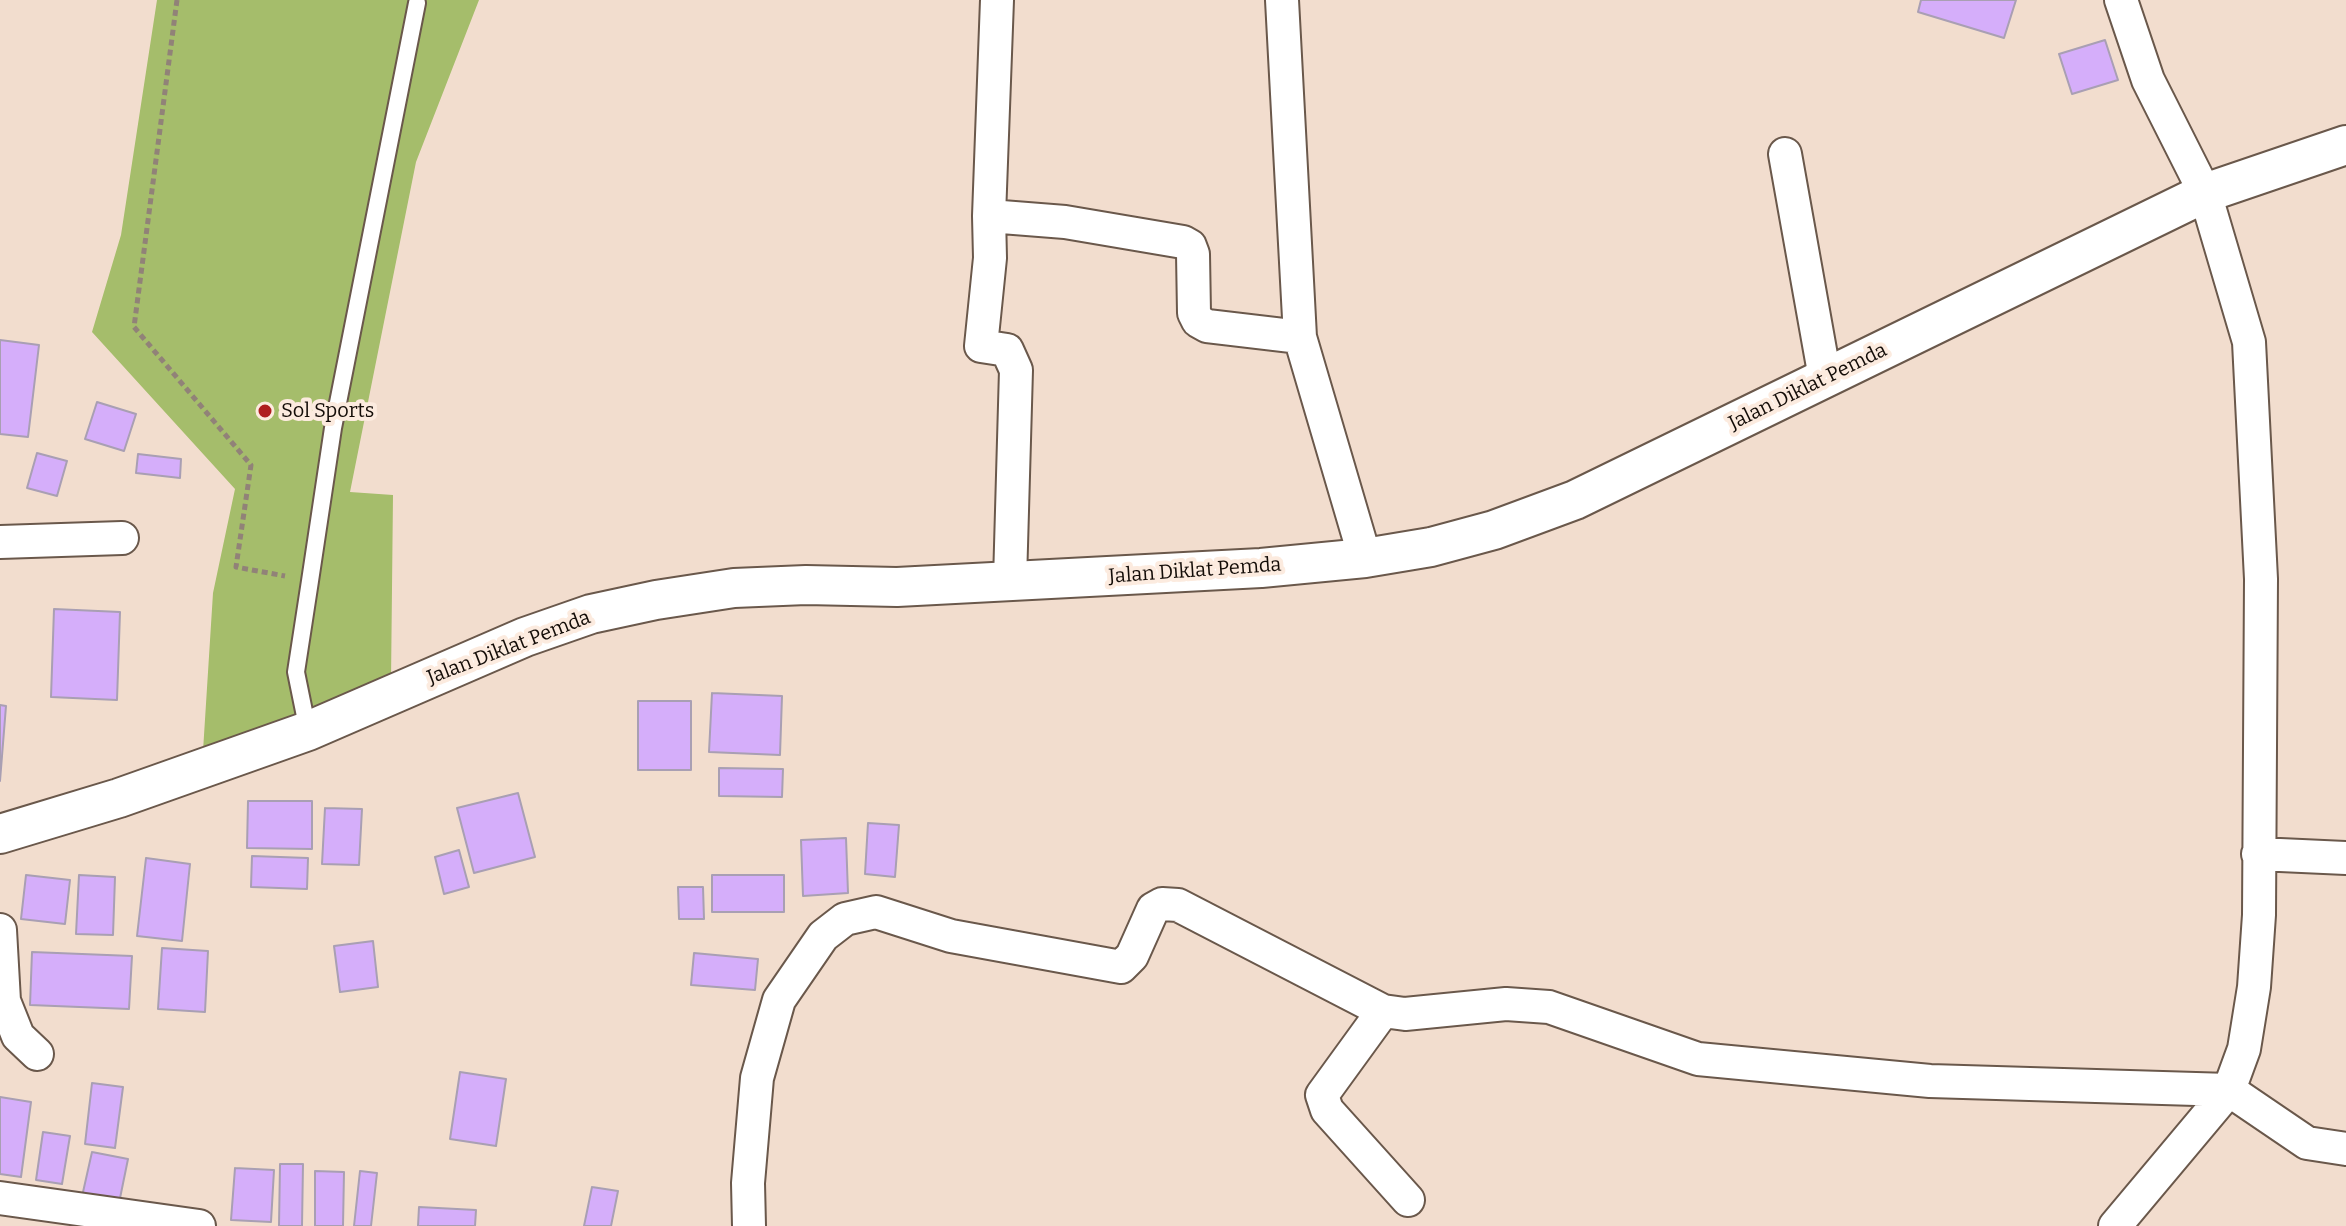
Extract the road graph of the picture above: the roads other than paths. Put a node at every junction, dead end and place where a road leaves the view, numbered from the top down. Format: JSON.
{"nodes":[{"id":1,"x":997,"y":0,"type":"edge"},
{"id":2,"x":1282,"y":0,"type":"edge"},
{"id":3,"x":2121,"y":0,"type":"edge"},
{"id":4,"x":417,"y":3,"type":"dead end"},
{"id":5,"x":2346,"y":145,"type":"edge"},
{"id":6,"x":1785,"y":154,"type":"dead end"},
{"id":7,"x":2205,"y":193,"type":"junction"},
{"id":8,"x":989,"y":216,"type":"junction"},
{"id":9,"x":1300,"y":337,"type":"junction"},
{"id":10,"x":1825,"y":378,"type":"junction"},
{"id":11,"x":122,"y":538,"type":"dead end"},
{"id":12,"x":0,"y":542,"type":"edge"},
{"id":13,"x":1365,"y":558,"type":"junction"},
{"id":14,"x":1010,"y":581,"type":"junction"},
{"id":15,"x":308,"y":731,"type":"junction"},
{"id":16,"x":0,"y":834,"type":"edge"},
{"id":17,"x":2258,"y":854,"type":"junction"},
{"id":18,"x":2346,"y":858,"type":"edge"},
{"id":19,"x":0,"y":930,"type":"edge"},
{"id":20,"x":1383,"y":1011,"type":"junction"},
{"id":21,"x":37,"y":1054,"type":"dead end"},
{"id":22,"x":2229,"y":1090,"type":"junction"},
{"id":23,"x":2346,"y":1149,"type":"edge"},
{"id":24,"x":0,"y":1198,"type":"edge"},
{"id":25,"x":1408,"y":1200,"type":"dead end"},
{"id":26,"x":199,"y":1226,"type":"edge"},
{"id":27,"x":749,"y":1226,"type":"edge"},
{"id":28,"x":2115,"y":1226,"type":"edge"}],
"edges":[{"from":1,"to":8,"type":"street"},
{"from":2,"to":9,"type":"street"},
{"from":3,"to":7,"type":"street"},
{"from":4,"to":15,"type":"lane"},
{"from":5,"to":7,"type":"street","name":"Jalan Diklat Pemda"},
{"from":6,"to":10,"type":"street"},
{"from":7,"to":10,"type":"street","name":"Jalan Diklat Pemda"},
{"from":7,"to":17,"type":"street"},
{"from":8,"to":9,"type":"street"},
{"from":8,"to":14,"type":"street"},
{"from":9,"to":13,"type":"street"},
{"from":10,"to":13,"type":"street","name":"Jalan Diklat Pemda"},
{"from":11,"to":12,"type":"street"},
{"from":13,"to":14,"type":"street","name":"Jalan Diklat Pemda"},
{"from":14,"to":15,"type":"street","name":"Jalan Diklat Pemda"},
{"from":15,"to":16,"type":"street","name":"Jalan Diklat Pemda"},
{"from":17,"to":18,"type":"street"},
{"from":17,"to":22,"type":"street"},
{"from":19,"to":21,"type":"street"},
{"from":20,"to":22,"type":"street"},
{"from":20,"to":25,"type":"street"},
{"from":20,"to":27,"type":"street"},
{"from":22,"to":23,"type":"street"},
{"from":22,"to":28,"type":"street"},
{"from":24,"to":26,"type":"street"}]}
